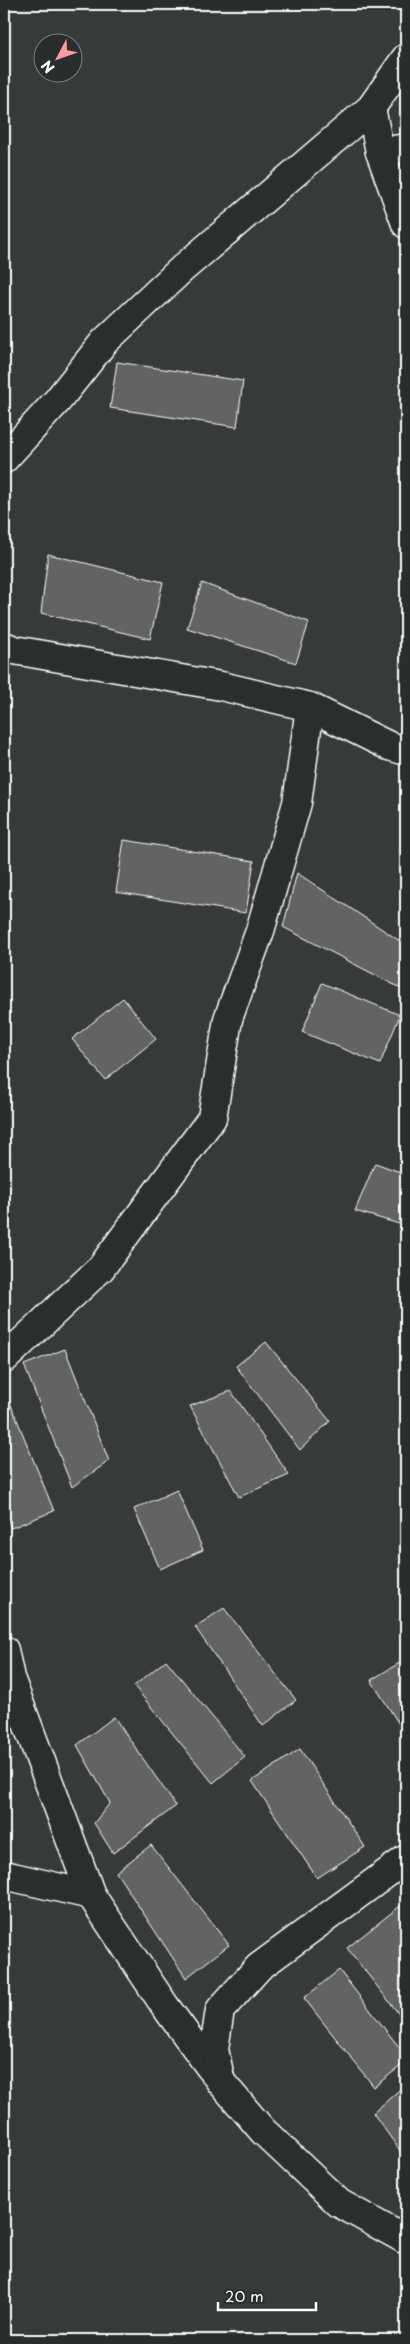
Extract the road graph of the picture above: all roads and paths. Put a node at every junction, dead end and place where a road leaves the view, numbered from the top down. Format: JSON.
{"nodes":[{"id":1,"x":406,"y":58,"type":"edge"},
{"id":2,"x":371,"y":108,"type":"junction"},
{"id":3,"x":406,"y":148,"type":"edge"},
{"id":4,"x":380,"y":152,"type":"junction"},
{"id":5,"x":406,"y":224,"type":"edge"},
{"id":6,"x":4,"y":459,"type":"edge"},
{"id":7,"x":4,"y":646,"type":"edge"},
{"id":8,"x":310,"y":707,"type":"junction"},
{"id":9,"x":406,"y":752,"type":"edge"},
{"id":10,"x":4,"y":1359,"type":"edge"},
{"id":11,"x":4,"y":1650,"type":"edge"},
{"id":12,"x":406,"y":1859,"type":"edge"},
{"id":13,"x":4,"y":1875,"type":"edge"},
{"id":14,"x":91,"y":1895,"type":"junction"},
{"id":15,"x":221,"y":2082,"type":"junction"},
{"id":16,"x":406,"y":2240,"type":"edge"}],
"edges":[{"from":1,"to":2,"type":"street"},
{"from":2,"to":4,"type":"street"},
{"from":2,"to":6,"type":"street"},
{"from":3,"to":4,"type":"street"},
{"from":4,"to":5,"type":"street"},
{"from":7,"to":8,"type":"street"},
{"from":8,"to":9,"type":"street"},
{"from":8,"to":10,"type":"street"},
{"from":11,"to":14,"type":"street"},
{"from":12,"to":15,"type":"street"},
{"from":13,"to":14,"type":"street"},
{"from":14,"to":15,"type":"street"},
{"from":15,"to":16,"type":"street"}]}
